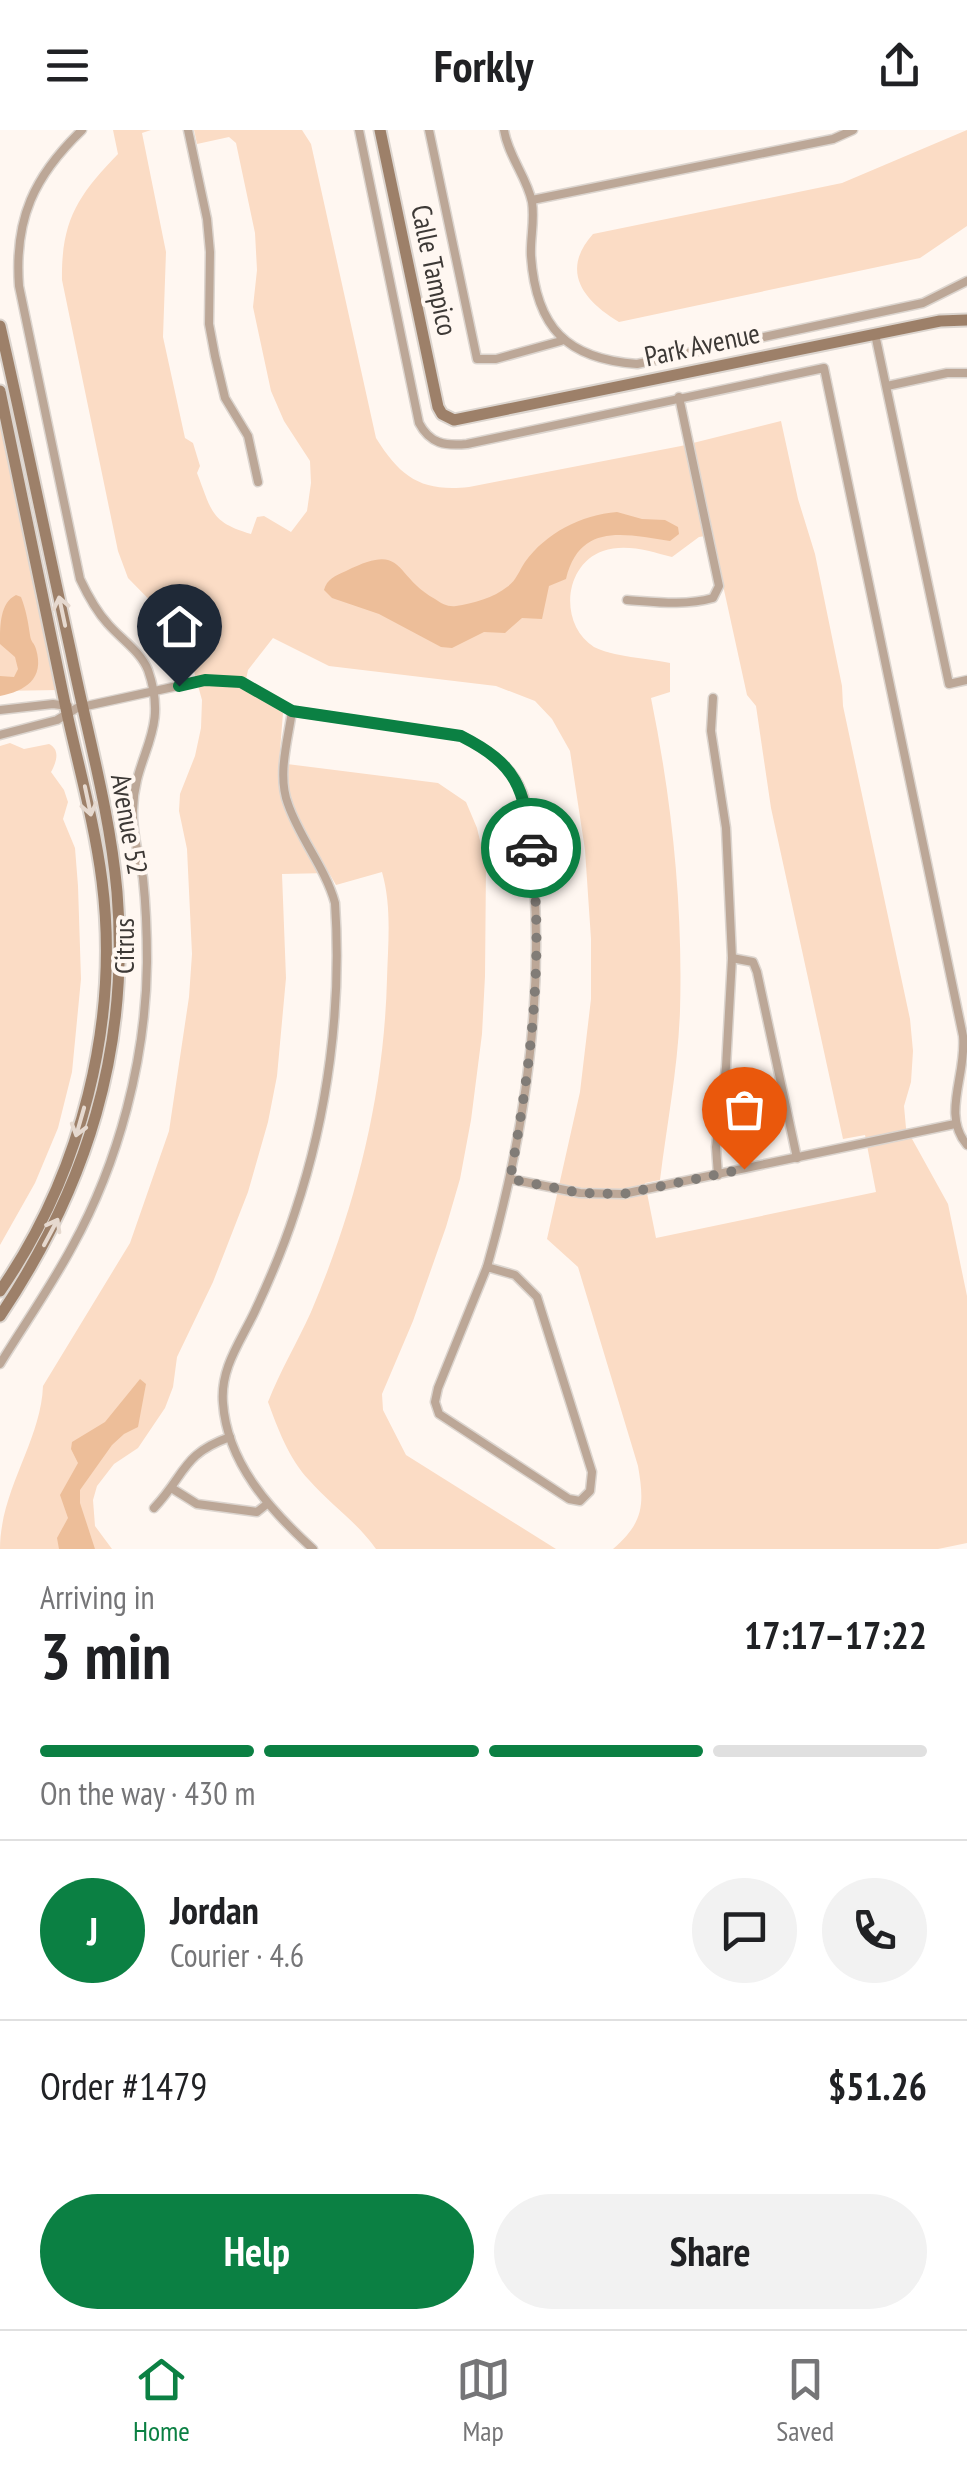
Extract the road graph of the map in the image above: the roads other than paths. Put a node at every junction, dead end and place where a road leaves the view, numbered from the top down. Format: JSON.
{"nodes":[{"id":1,"x":82,"y":130,"type":"edge"},
{"id":2,"x":188,"y":130,"type":"edge"},
{"id":3,"x":359,"y":130,"type":"edge"},
{"id":4,"x":380,"y":130,"type":"edge"},
{"id":5,"x":429,"y":130,"type":"edge"},
{"id":6,"x":504,"y":130,"type":"edge"},
{"id":7,"x":853,"y":130,"type":"edge"},
{"id":8,"x":532,"y":200,"type":"junction"},
{"id":9,"x":967,"y":282,"type":"edge"},
{"id":10,"x":967,"y":320,"type":"edge"},
{"id":11,"x":0,"y":326,"type":"edge"},
{"id":12,"x":875,"y":334,"type":"junction"},
{"id":13,"x":561,"y":341,"type":"junction"},
{"id":14,"x":967,"y":373,"type":"edge"},
{"id":15,"x":886,"y":386,"type":"junction"},
{"id":16,"x":0,"y":391,"type":"edge"},
{"id":17,"x":679,"y":397,"type":"junction"},
{"id":18,"x":447,"y":417,"type":"joint"},
{"id":19,"x":258,"y":482,"type":"dead end"},
{"id":20,"x":628,"y":600,"type":"dead end"},
{"id":21,"x":967,"y":680,"type":"edge"},
{"id":22,"x":153,"y":692,"type":"junction"},
{"id":23,"x":713,"y":698,"type":"dead end"},
{"id":24,"x":22,"y":709,"type":"junction"},
{"id":25,"x":73,"y":709,"type":"junction"},
{"id":26,"x":0,"y":710,"type":"edge"},
{"id":27,"x":292,"y":711,"type":"junction"},
{"id":28,"x":26,"y":728,"type":"junction"},
{"id":29,"x":0,"y":735,"type":"edge"},
{"id":30,"x":732,"y":958,"type":"junction"},
{"id":31,"x":955,"y":1124,"type":"junction"},
{"id":32,"x":967,"y":1145,"type":"edge"},
{"id":33,"x":798,"y":1158,"type":"junction"},
{"id":34,"x":718,"y":1175,"type":"junction"},
{"id":35,"x":510,"y":1179,"type":"junction"},
{"id":36,"x":487,"y":1267,"type":"junction"},
{"id":37,"x":0,"y":1291,"type":"edge"},
{"id":38,"x":0,"y":1316,"type":"edge"},
{"id":39,"x":0,"y":1364,"type":"edge"},
{"id":40,"x":230,"y":1437,"type":"junction"},
{"id":41,"x":172,"y":1488,"type":"junction"},
{"id":42,"x":268,"y":1504,"type":"junction"},
{"id":43,"x":154,"y":1508,"type":"dead end"},
{"id":44,"x":313,"y":1549,"type":"edge"}],
"edges":[{"from":1,"to":22,"type":"street","name":"Citrus"},
{"from":2,"to":19,"type":"street"},
{"from":3,"to":17,"type":"street"},
{"from":4,"to":18,"type":"main road","name":"Calle Tampico"},
{"from":5,"to":13,"type":"street"},
{"from":6,"to":8,"type":"street"},
{"from":7,"to":8,"type":"street"},
{"from":8,"to":13,"type":"street"},
{"from":9,"to":13,"type":"street"},
{"from":10,"to":12,"type":"main road","name":"Park Avenue"},
{"from":25,"to":11,"type":"main road","name":"Avenue 52","one_way":true},
{"from":12,"to":15,"type":"street"},
{"from":12,"to":18,"type":"main road","name":"Park Avenue"},
{"from":14,"to":15,"type":"street"},
{"from":15,"to":21,"type":"street"},
{"from":16,"to":25,"type":"main road","name":"Avenue 52"},
{"from":17,"to":20,"type":"street"},
{"from":17,"to":31,"type":"street"},
{"from":22,"to":25,"type":"street"},
{"from":22,"to":27,"type":"street"},
{"from":22,"to":39,"type":"street","name":"Citrus"},
{"from":23,"to":30,"type":"street"},
{"from":24,"to":25,"type":"street"},
{"from":24,"to":26,"type":"street"},
{"from":24,"to":28,"type":"street"},
{"from":25,"to":28,"type":"street"},
{"from":25,"to":37,"type":"main road","name":"Avenue 52","one_way":true},
{"from":38,"to":25,"type":"main road","name":"Avenue 52","one_way":true},
{"from":27,"to":35,"type":"street"},
{"from":27,"to":40,"type":"street"},
{"from":28,"to":29,"type":"street"},
{"from":30,"to":33,"type":"street"},
{"from":30,"to":34,"type":"street"},
{"from":31,"to":32,"type":"street"},
{"from":31,"to":33,"type":"street"},
{"from":33,"to":34,"type":"street"},
{"from":34,"to":35,"type":"street"},
{"from":35,"to":36,"type":"street"},
{"from":36,"to":36,"type":"street"},
{"from":40,"to":41,"type":"street"},
{"from":40,"to":42,"type":"street"},
{"from":41,"to":42,"type":"street"},
{"from":41,"to":43,"type":"street"},
{"from":42,"to":44,"type":"street"}]}
